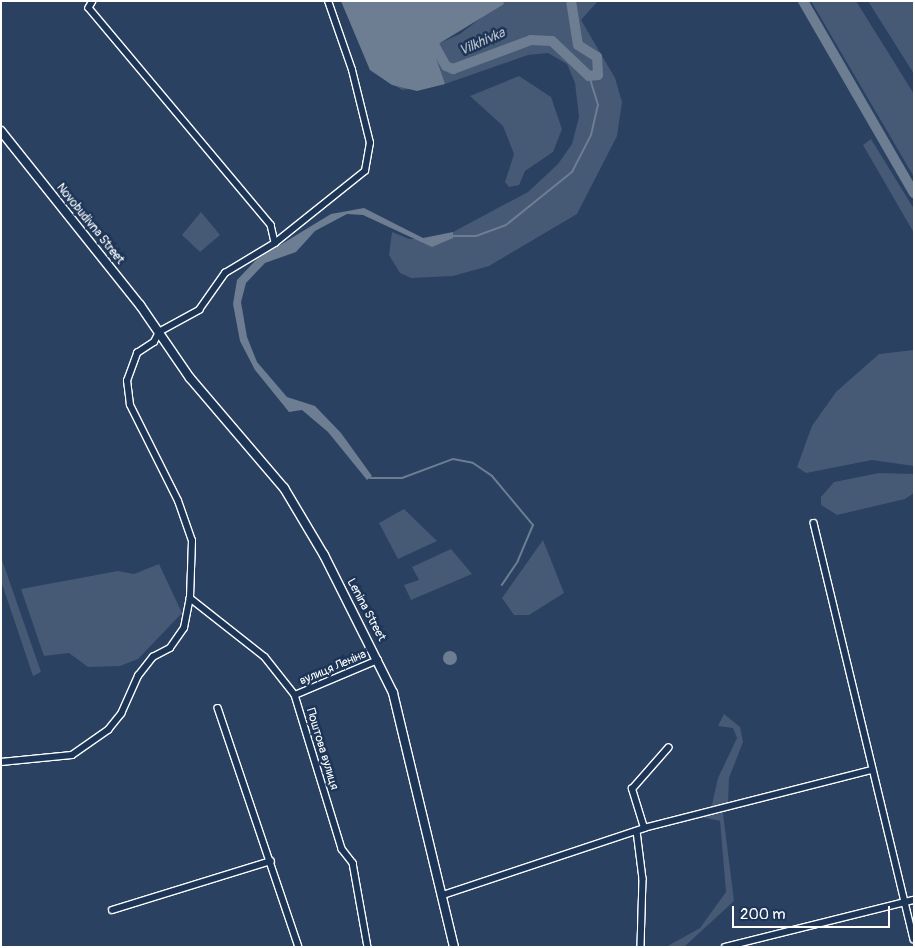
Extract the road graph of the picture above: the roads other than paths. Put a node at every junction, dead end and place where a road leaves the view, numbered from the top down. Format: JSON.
{"nodes":[{"id":1,"x":93,"y":1,"type":"edge"},
{"id":2,"x":328,"y":1,"type":"edge"},
{"id":3,"x":1,"y":131,"type":"edge"},
{"id":4,"x":275,"y":243,"type":"junction"},
{"id":5,"x":158,"y":332,"type":"junction"},
{"id":6,"x":814,"y":523,"type":"dead end"},
{"id":7,"x":190,"y":598,"type":"junction"},
{"id":8,"x":378,"y":660,"type":"junction"},
{"id":9,"x":295,"y":694,"type":"junction"},
{"id":10,"x":218,"y":708,"type":"dead end"},
{"id":11,"x":668,"y":748,"type":"dead end"},
{"id":12,"x":1,"y":762,"type":"edge"},
{"id":13,"x":872,"y":770,"type":"junction"},
{"id":14,"x":641,"y":830,"type":"junction"},
{"id":15,"x":271,"y":861,"type":"junction"},
{"id":16,"x":443,"y":895,"type":"junction"},
{"id":17,"x":914,"y":900,"type":"edge"},
{"id":18,"x":905,"y":902,"type":"junction"},
{"id":19,"x":112,"y":910,"type":"dead end"},
{"id":20,"x":914,"y":939,"type":"edge"},
{"id":21,"x":744,"y":944,"type":"edge"},
{"id":22,"x":299,"y":947,"type":"edge"},
{"id":23,"x":368,"y":947,"type":"edge"},
{"id":24,"x":454,"y":947,"type":"edge"},
{"id":25,"x":641,"y":947,"type":"edge"},
{"id":26,"x":725,"y":947,"type":"edge"}],
"edges":[{"from":1,"to":4,"type":"street"},
{"from":2,"to":4,"type":"street"},
{"from":3,"to":5,"type":"street","name":"Novobudivna Street"},
{"from":4,"to":5,"type":"street"},
{"from":5,"to":7,"type":"street"},
{"from":5,"to":8,"type":"street","name":"Lenina Street"},
{"from":6,"to":13,"type":"street"},
{"from":7,"to":9,"type":"street","name":"Поштова вулиця"},
{"from":7,"to":12,"type":"street"},
{"from":8,"to":9,"type":"street","name":"вулиця Леніна"},
{"from":8,"to":16,"type":"street","name":"Lenina Street"},
{"from":9,"to":23,"type":"street","name":"Поштова вулиця"},
{"from":10,"to":15,"type":"street"},
{"from":11,"to":14,"type":"street"},
{"from":13,"to":14,"type":"street"},
{"from":13,"to":18,"type":"street"},
{"from":14,"to":16,"type":"street"},
{"from":14,"to":25,"type":"street"},
{"from":15,"to":19,"type":"street"},
{"from":15,"to":22,"type":"street"},
{"from":16,"to":24,"type":"street","name":"Lenina Street"},
{"from":17,"to":18,"type":"street"},
{"from":18,"to":20,"type":"street"},
{"from":18,"to":21,"type":"street"},
{"from":21,"to":26,"type":"street"}]}
